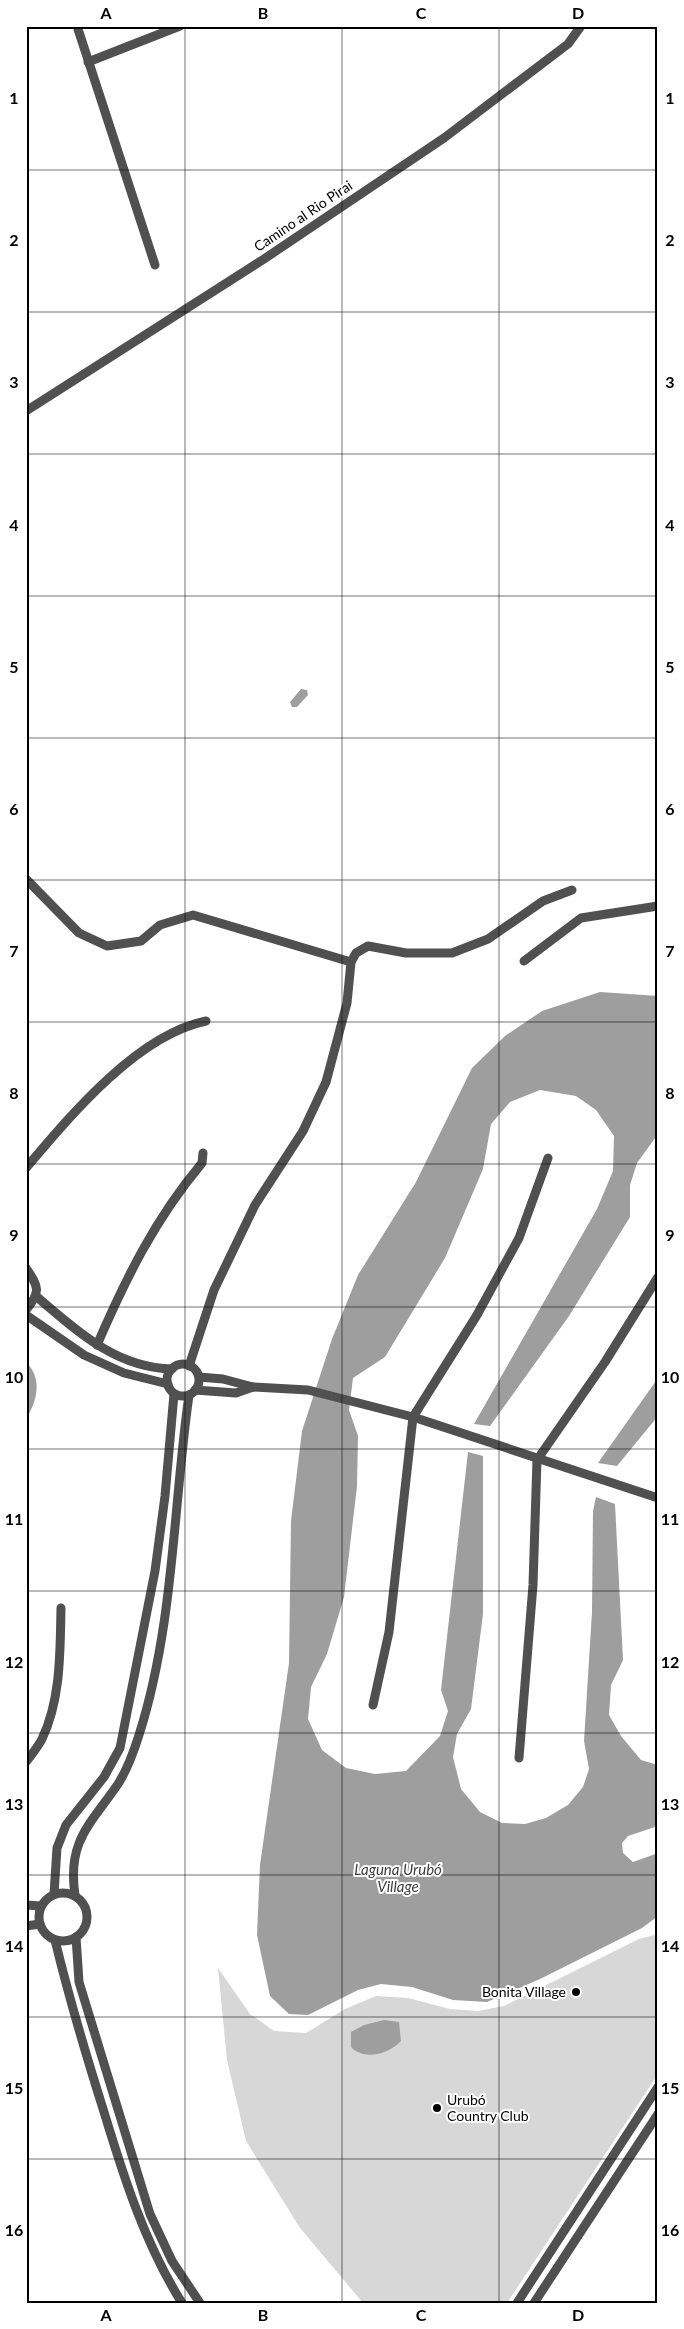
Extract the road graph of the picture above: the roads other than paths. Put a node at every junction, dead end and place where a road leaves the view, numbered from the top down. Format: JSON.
{"nodes":[{"id":1,"x":77,"y":26,"type":"edge"},
{"id":2,"x":180,"y":26,"type":"edge"},
{"id":3,"x":581,"y":26,"type":"edge"},
{"id":4,"x":88,"y":62,"type":"junction"},
{"id":5,"x":156,"y":265,"type":"dead end"},
{"id":6,"x":26,"y":410,"type":"edge"},
{"id":7,"x":26,"y":879,"type":"edge"},
{"id":8,"x":572,"y":890,"type":"dead end"},
{"id":9,"x":658,"y":906,"type":"edge"},
{"id":10,"x":524,"y":961,"type":"dead end"},
{"id":11,"x":351,"y":962,"type":"junction"},
{"id":12,"x":206,"y":1021,"type":"dead end"},
{"id":13,"x":203,"y":1153,"type":"dead end"},
{"id":14,"x":548,"y":1158,"type":"dead end"},
{"id":15,"x":26,"y":1168,"type":"edge"},
{"id":16,"x":26,"y":1268,"type":"edge"},
{"id":17,"x":658,"y":1277,"type":"edge"},
{"id":18,"x":37,"y":1297,"type":"junction"},
{"id":19,"x":26,"y":1310,"type":"edge"},
{"id":20,"x":26,"y":1315,"type":"edge"},
{"id":21,"x":97,"y":1345,"type":"junction"},
{"id":22,"x":189,"y":1366,"type":"junction"},
{"id":23,"x":172,"y":1369,"type":"junction"},
{"id":24,"x":199,"y":1377,"type":"junction"},
{"id":25,"x":168,"y":1384,"type":"junction"},
{"id":26,"x":253,"y":1387,"type":"junction"},
{"id":27,"x":192,"y":1392,"type":"junction"},
{"id":28,"x":174,"y":1394,"type":"junction"},
{"id":29,"x":413,"y":1417,"type":"junction"},
{"id":30,"x":538,"y":1460,"type":"junction"},
{"id":31,"x":658,"y":1498,"type":"edge"},
{"id":32,"x":61,"y":1608,"type":"dead end"},
{"id":33,"x":142,"y":1645,"type":"junction"},
{"id":34,"x":159,"y":1647,"type":"junction"},
{"id":35,"x":373,"y":1705,"type":"dead end"},
{"id":36,"x":519,"y":1758,"type":"dead end"},
{"id":37,"x":26,"y":1762,"type":"edge"},
{"id":38,"x":89,"y":1797,"type":"junction"},
{"id":39,"x":101,"y":1807,"type":"junction"},
{"id":40,"x":54,"y":1894,"type":"junction"},
{"id":41,"x":75,"y":1895,"type":"junction"},
{"id":42,"x":26,"y":1905,"type":"edge"},
{"id":43,"x":41,"y":1906,"type":"junction"},
{"id":44,"x":40,"y":1924,"type":"junction"},
{"id":45,"x":26,"y":1926,"type":"edge"},
{"id":46,"x":76,"y":1937,"type":"junction"},
{"id":47,"x":55,"y":1940,"type":"junction"},
{"id":48,"x":658,"y":2087,"type":"edge"},
{"id":49,"x":658,"y":2114,"type":"edge"},
{"id":50,"x":182,"y":2303,"type":"edge"},
{"id":51,"x":200,"y":2303,"type":"edge"},
{"id":52,"x":517,"y":2303,"type":"edge"},
{"id":53,"x":534,"y":2303,"type":"edge"}],
"edges":[{"from":1,"to":4,"type":"street"},
{"from":2,"to":4,"type":"street"},
{"from":3,"to":6,"type":"street","name":"Camino al Rio Pirai"},
{"from":4,"to":5,"type":"street"},
{"from":7,"to":11,"type":"street"},
{"from":8,"to":11,"type":"street"},
{"from":9,"to":10,"type":"street"},
{"from":11,"to":22,"type":"street"},
{"from":12,"to":15,"type":"street"},
{"from":13,"to":21,"type":"street"},
{"from":14,"to":29,"type":"street"},
{"from":16,"to":18,"type":"street"},
{"from":17,"to":30,"type":"street"},
{"from":18,"to":19,"type":"street"},
{"from":18,"to":21,"type":"street"},
{"from":20,"to":25,"type":"street"},
{"from":21,"to":23,"type":"street"},
{"from":22,"to":23,"type":"street"},
{"from":22,"to":24,"type":"street"},
{"from":23,"to":25,"type":"street"},
{"from":24,"to":26,"type":"street"},
{"from":24,"to":27,"type":"street"},
{"from":25,"to":28,"type":"street"},
{"from":26,"to":27,"type":"street"},
{"from":26,"to":29,"type":"street"},
{"from":27,"to":28,"type":"street"},
{"from":27,"to":34,"type":"street"},
{"from":28,"to":33,"type":"street"},
{"from":29,"to":30,"type":"street"},
{"from":29,"to":35,"type":"street"},
{"from":30,"to":31,"type":"street"},
{"from":30,"to":36,"type":"street"},
{"from":32,"to":37,"type":"street"},
{"from":33,"to":34,"type":"street"},
{"from":33,"to":38,"type":"street"},
{"from":34,"to":39,"type":"street"},
{"from":38,"to":39,"type":"street"},
{"from":38,"to":40,"type":"street"},
{"from":39,"to":41,"type":"street"},
{"from":40,"to":41,"type":"street"},
{"from":40,"to":43,"type":"street"},
{"from":41,"to":46,"type":"street"},
{"from":42,"to":43,"type":"street"},
{"from":43,"to":44,"type":"street"},
{"from":44,"to":45,"type":"street"},
{"from":44,"to":47,"type":"street"},
{"from":46,"to":47,"type":"street"},
{"from":46,"to":51,"type":"street"},
{"from":47,"to":50,"type":"street"},
{"from":48,"to":52,"type":"street"},
{"from":49,"to":53,"type":"street"}]}
